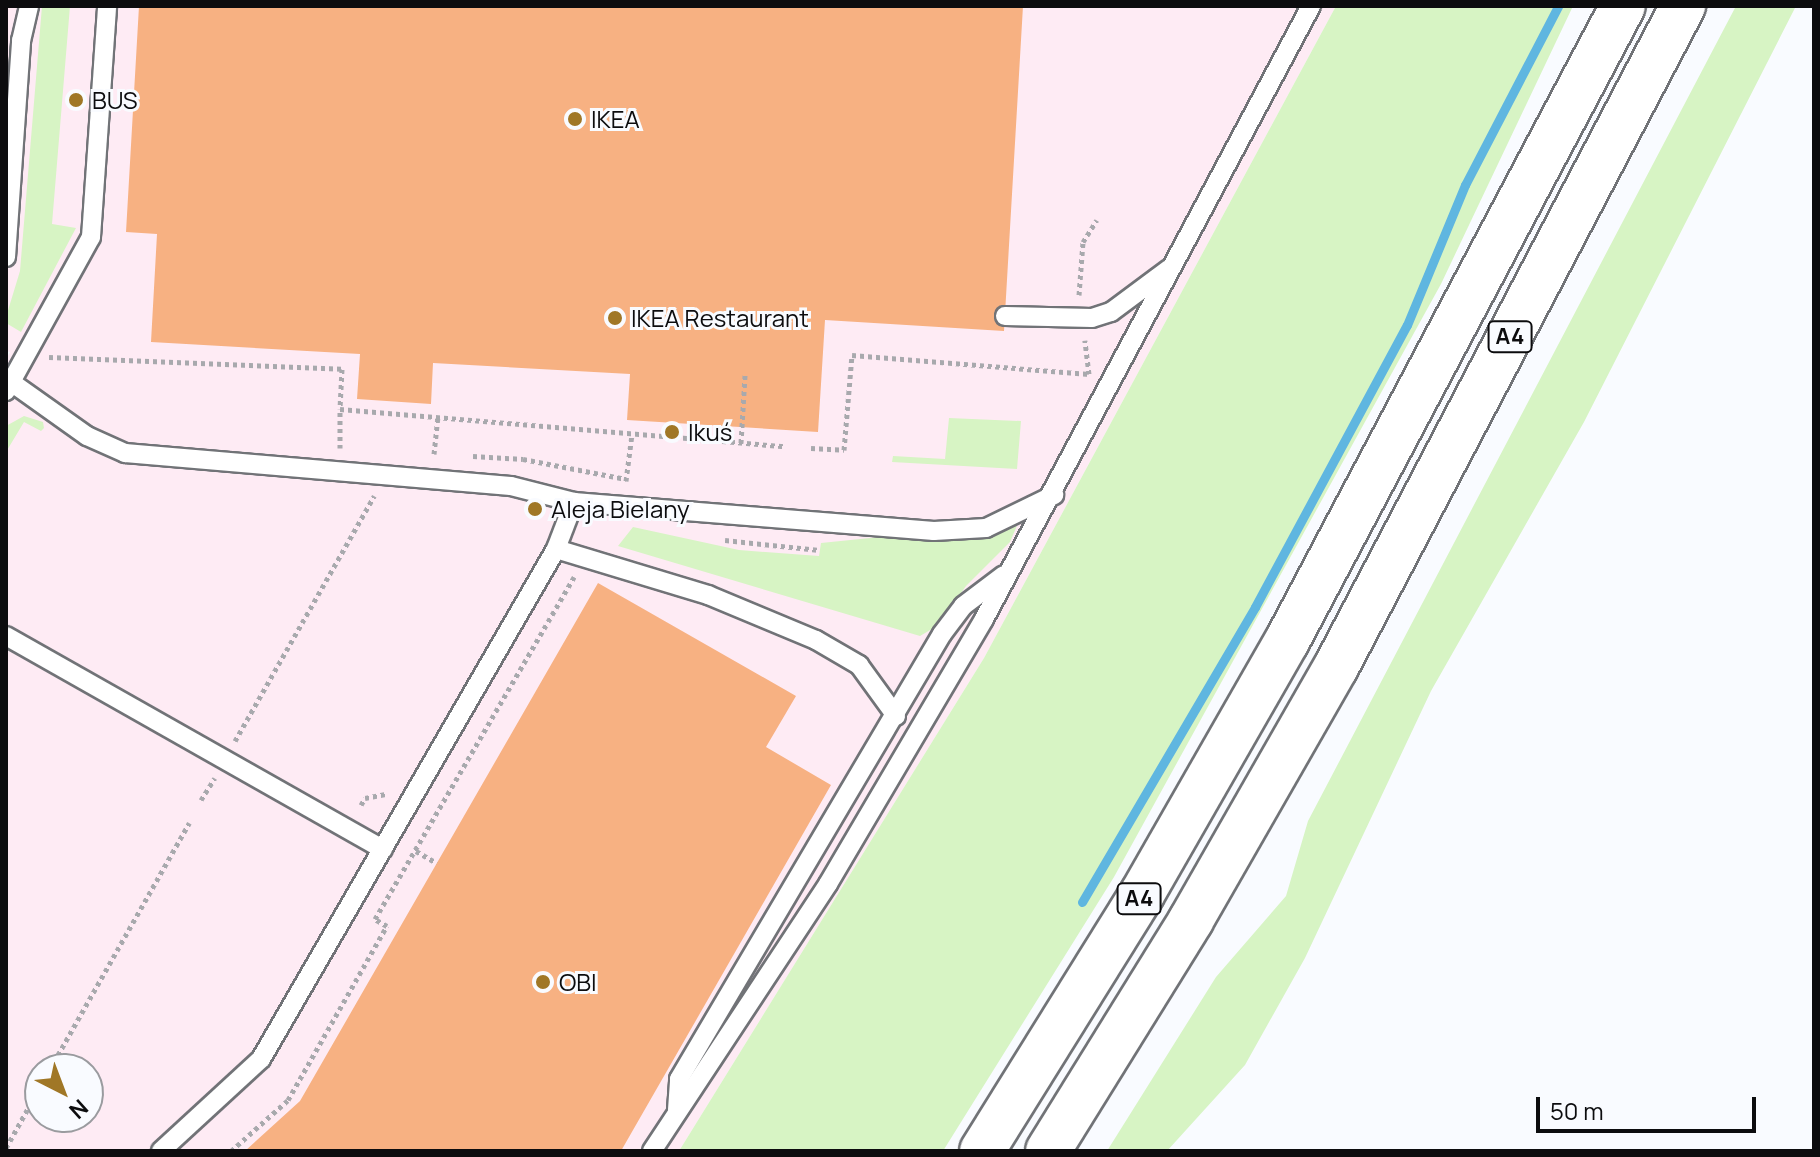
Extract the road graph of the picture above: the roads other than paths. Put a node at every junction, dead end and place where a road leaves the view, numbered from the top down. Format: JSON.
{"nodes":[{"id":1,"x":29,"y":6,"type":"edge"},
{"id":2,"x":107,"y":6,"type":"edge"},
{"id":3,"x":1311,"y":6,"type":"edge"},
{"id":4,"x":1623,"y":6,"type":"edge"},
{"id":5,"x":1683,"y":6,"type":"edge"},
{"id":6,"x":6,"y":257,"type":"edge"},
{"id":7,"x":1174,"y":265,"type":"junction"},
{"id":8,"x":1005,"y":316,"type":"dead end"},
{"id":9,"x":8,"y":387,"type":"edge"},
{"id":10,"x":1055,"y":494,"type":"junction"},
{"id":11,"x":574,"y":502,"type":"junction"},
{"id":12,"x":556,"y":549,"type":"junction"},
{"id":13,"x":1012,"y":570,"type":"junction"},
{"id":14,"x":6,"y":636,"type":"edge"},
{"id":15,"x":896,"y":716,"type":"junction"},
{"id":16,"x":383,"y":849,"type":"junction"},
{"id":17,"x":677,"y":1113,"type":"junction"},
{"id":18,"x":161,"y":1151,"type":"edge"},
{"id":19,"x":652,"y":1151,"type":"edge"},
{"id":20,"x":982,"y":1151,"type":"edge"},
{"id":21,"x":1048,"y":1151,"type":"edge"}],
"edges":[{"from":1,"to":6,"type":"lane"},
{"from":2,"to":9,"type":"lane"},
{"from":3,"to":7,"type":"lane"},
{"from":4,"to":20,"type":"highway","number":"A4"},
{"from":5,"to":21,"type":"highway","number":"A4"},
{"from":7,"to":8,"type":"lane"},
{"from":7,"to":10,"type":"lane"},
{"from":9,"to":11,"type":"lane"},
{"from":10,"to":11,"type":"lane"},
{"from":10,"to":13,"type":"lane"},
{"from":11,"to":12,"type":"lane"},
{"from":12,"to":15,"type":"lane"},
{"from":12,"to":16,"type":"lane"},
{"from":13,"to":15,"type":"lane"},
{"from":13,"to":17,"type":"lane"},
{"from":14,"to":16,"type":"lane"},
{"from":15,"to":17,"type":"lane"},
{"from":16,"to":18,"type":"lane"},
{"from":17,"to":19,"type":"lane"}]}
